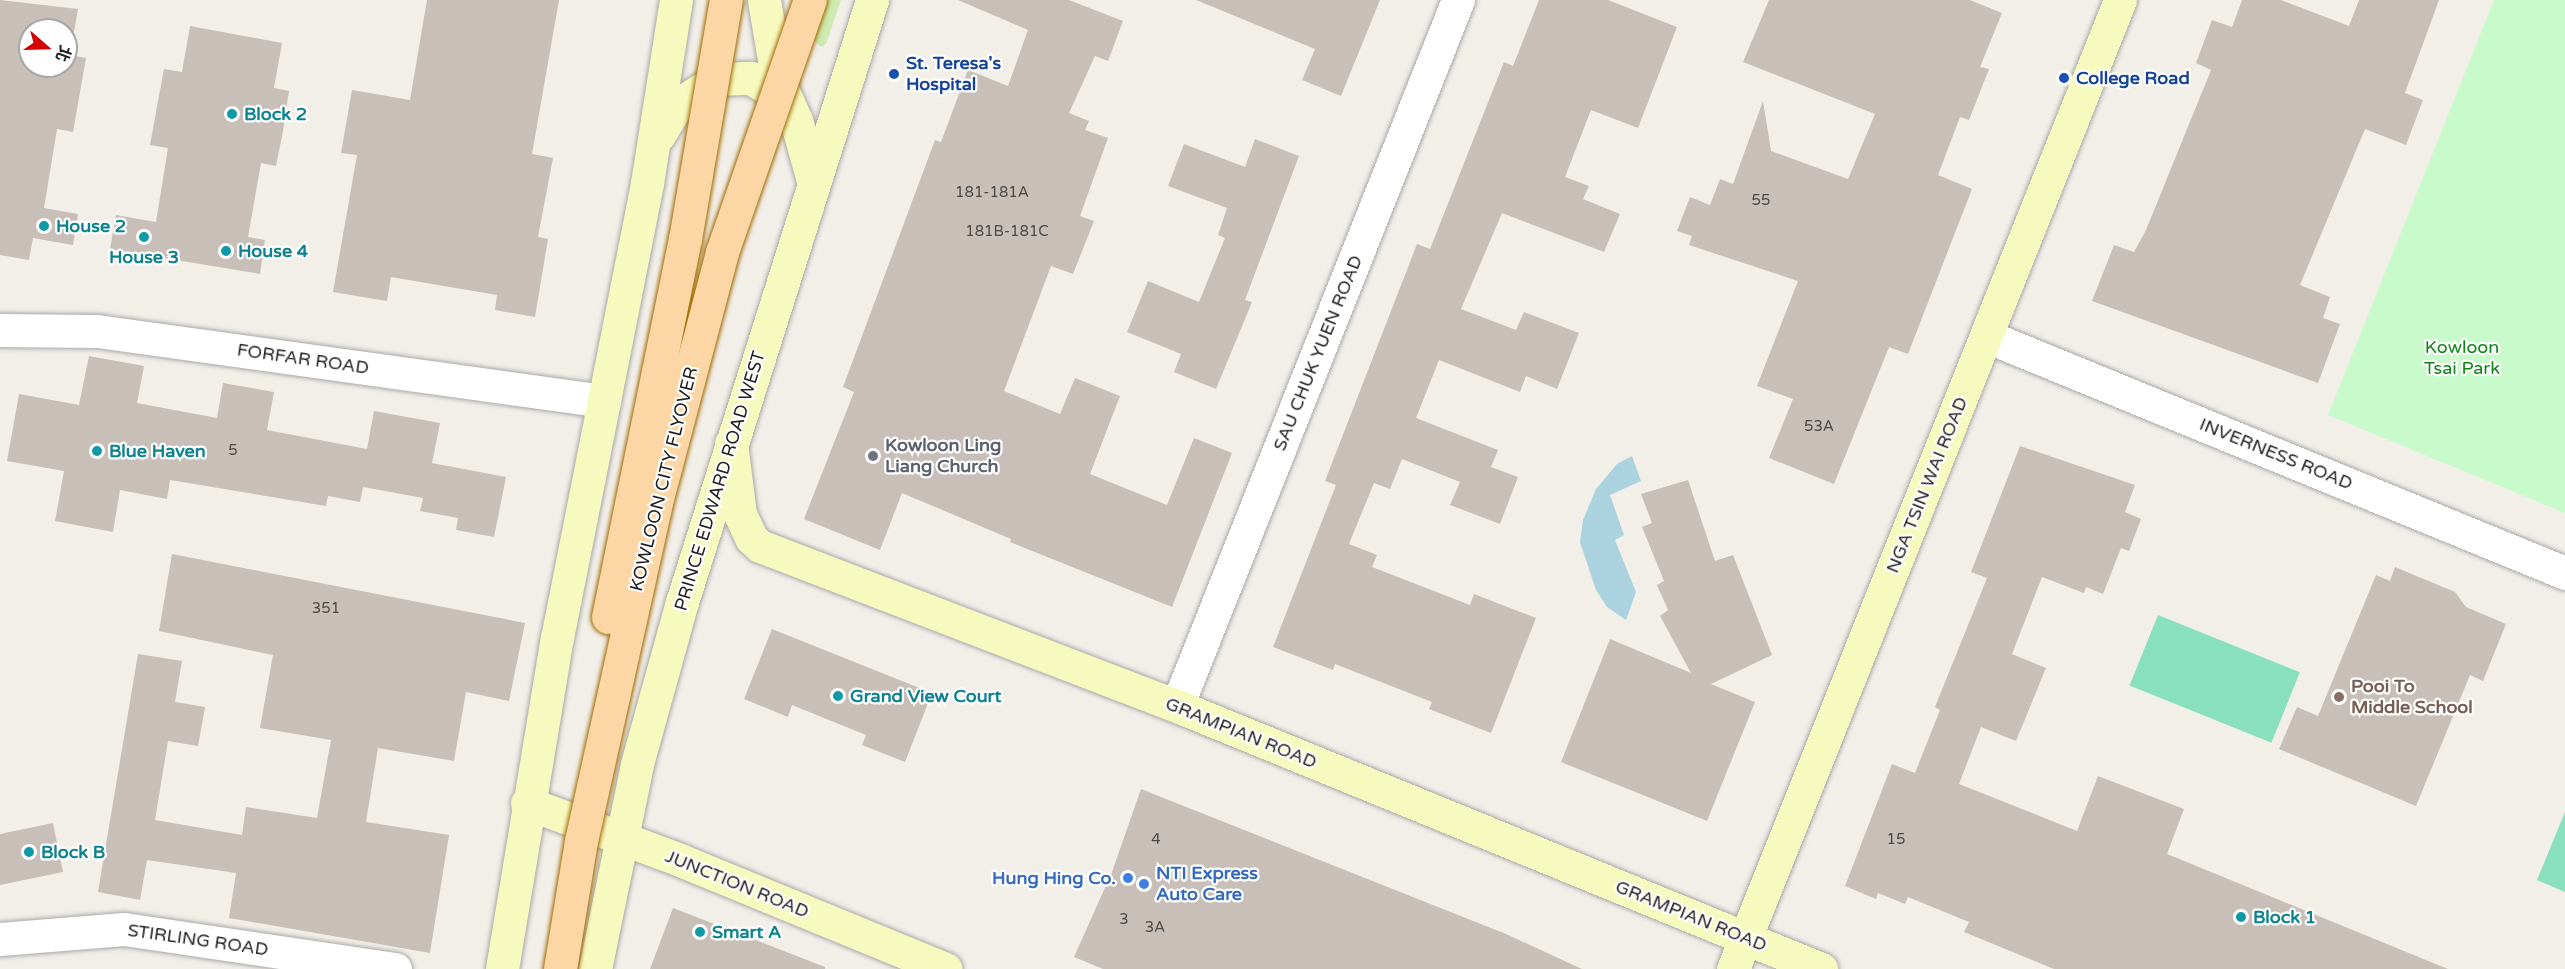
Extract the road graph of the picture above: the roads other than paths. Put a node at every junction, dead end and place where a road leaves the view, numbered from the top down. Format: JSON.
{"nodes":[{"id":1,"x":676,"y":0,"type":"edge"},
{"id":2,"x":726,"y":0,"type":"edge"},
{"id":3,"x":764,"y":0,"type":"edge"},
{"id":4,"x":810,"y":0,"type":"edge"},
{"id":5,"x":872,"y":0,"type":"edge"},
{"id":6,"x":1458,"y":0,"type":"edge"},
{"id":7,"x":2120,"y":0,"type":"edge"},
{"id":8,"x":786,"y":100,"type":"junction"},
{"id":9,"x":813,"y":181,"type":"junction"},
{"id":10,"x":647,"y":183,"type":"junction"},
{"id":11,"x":0,"y":330,"type":"edge"},
{"id":12,"x":1986,"y":336,"type":"junction"},
{"id":13,"x":604,"y":400,"type":"junction"},
{"id":14,"x":731,"y":443,"type":"junction"},
{"id":15,"x":2565,"y":573,"type":"edge"},
{"id":16,"x":1177,"y":706,"type":"junction"},
{"id":17,"x":527,"y":803,"type":"junction"},
{"id":18,"x":620,"y":839,"type":"junction"},
{"id":19,"x":0,"y":939,"type":"edge"},
{"id":20,"x":1746,"y":939,"type":"junction"},
{"id":21,"x":395,"y":969,"type":"edge"},
{"id":22,"x":502,"y":969,"type":"edge"},
{"id":23,"x":538,"y":969,"type":"edge"},
{"id":24,"x":560,"y":969,"type":"edge"},
{"id":25,"x":595,"y":969,"type":"edge"},
{"id":26,"x":946,"y":969,"type":"edge"},
{"id":27,"x":1733,"y":969,"type":"edge"},
{"id":28,"x":1821,"y":969,"type":"edge"}],
"edges":[{"from":1,"to":10,"type":"main road"},
{"from":2,"to":23,"type":"main road","name":"KOWLOON CITY FLYOVER","bridge":true},
{"from":3,"to":8,"type":"main road"},
{"from":4,"to":24,"type":"main road","name":"KOWLOON CITY FLYOVER","bridge":true},
{"from":5,"to":9,"type":"main road","name":"PRINCE EDWARD ROAD WEST"},
{"from":6,"to":16,"type":"street","name":"SAU CHUK YUEN ROAD"},
{"from":7,"to":12,"type":"main road","name":"NGA TSIN WAI ROAD"},
{"from":8,"to":9,"type":"main road"},
{"from":8,"to":10,"type":"main road"},
{"from":9,"to":14,"type":"main road","name":"PRINCE EDWARD ROAD WEST"},
{"from":10,"to":13,"type":"main road"},
{"from":11,"to":13,"type":"street","name":"FORFAR ROAD"},
{"from":12,"to":15,"type":"street","name":"INVERNESS ROAD"},
{"from":12,"to":20,"type":"main road","name":"NGA TSIN WAI ROAD"},
{"from":13,"to":17,"type":"main road"},
{"from":14,"to":16,"type":"main road","name":"GRAMPIAN ROAD"},
{"from":14,"to":18,"type":"main road","name":"PRINCE EDWARD ROAD WEST"},
{"from":16,"to":20,"type":"main road","name":"GRAMPIAN ROAD"},
{"from":17,"to":18,"type":"main road","name":"JUNCTION ROAD"},
{"from":17,"to":22,"type":"main road"},
{"from":18,"to":25,"type":"main road","name":"PRINCE EDWARD ROAD WEST"},
{"from":18,"to":26,"type":"main road","name":"JUNCTION ROAD"},
{"from":19,"to":21,"type":"street","name":"STIRLING ROAD"},
{"from":20,"to":27,"type":"main road","name":"NGA TSIN WAI ROAD"},
{"from":20,"to":28,"type":"main road","name":"GRAMPIAN ROAD"}]}
